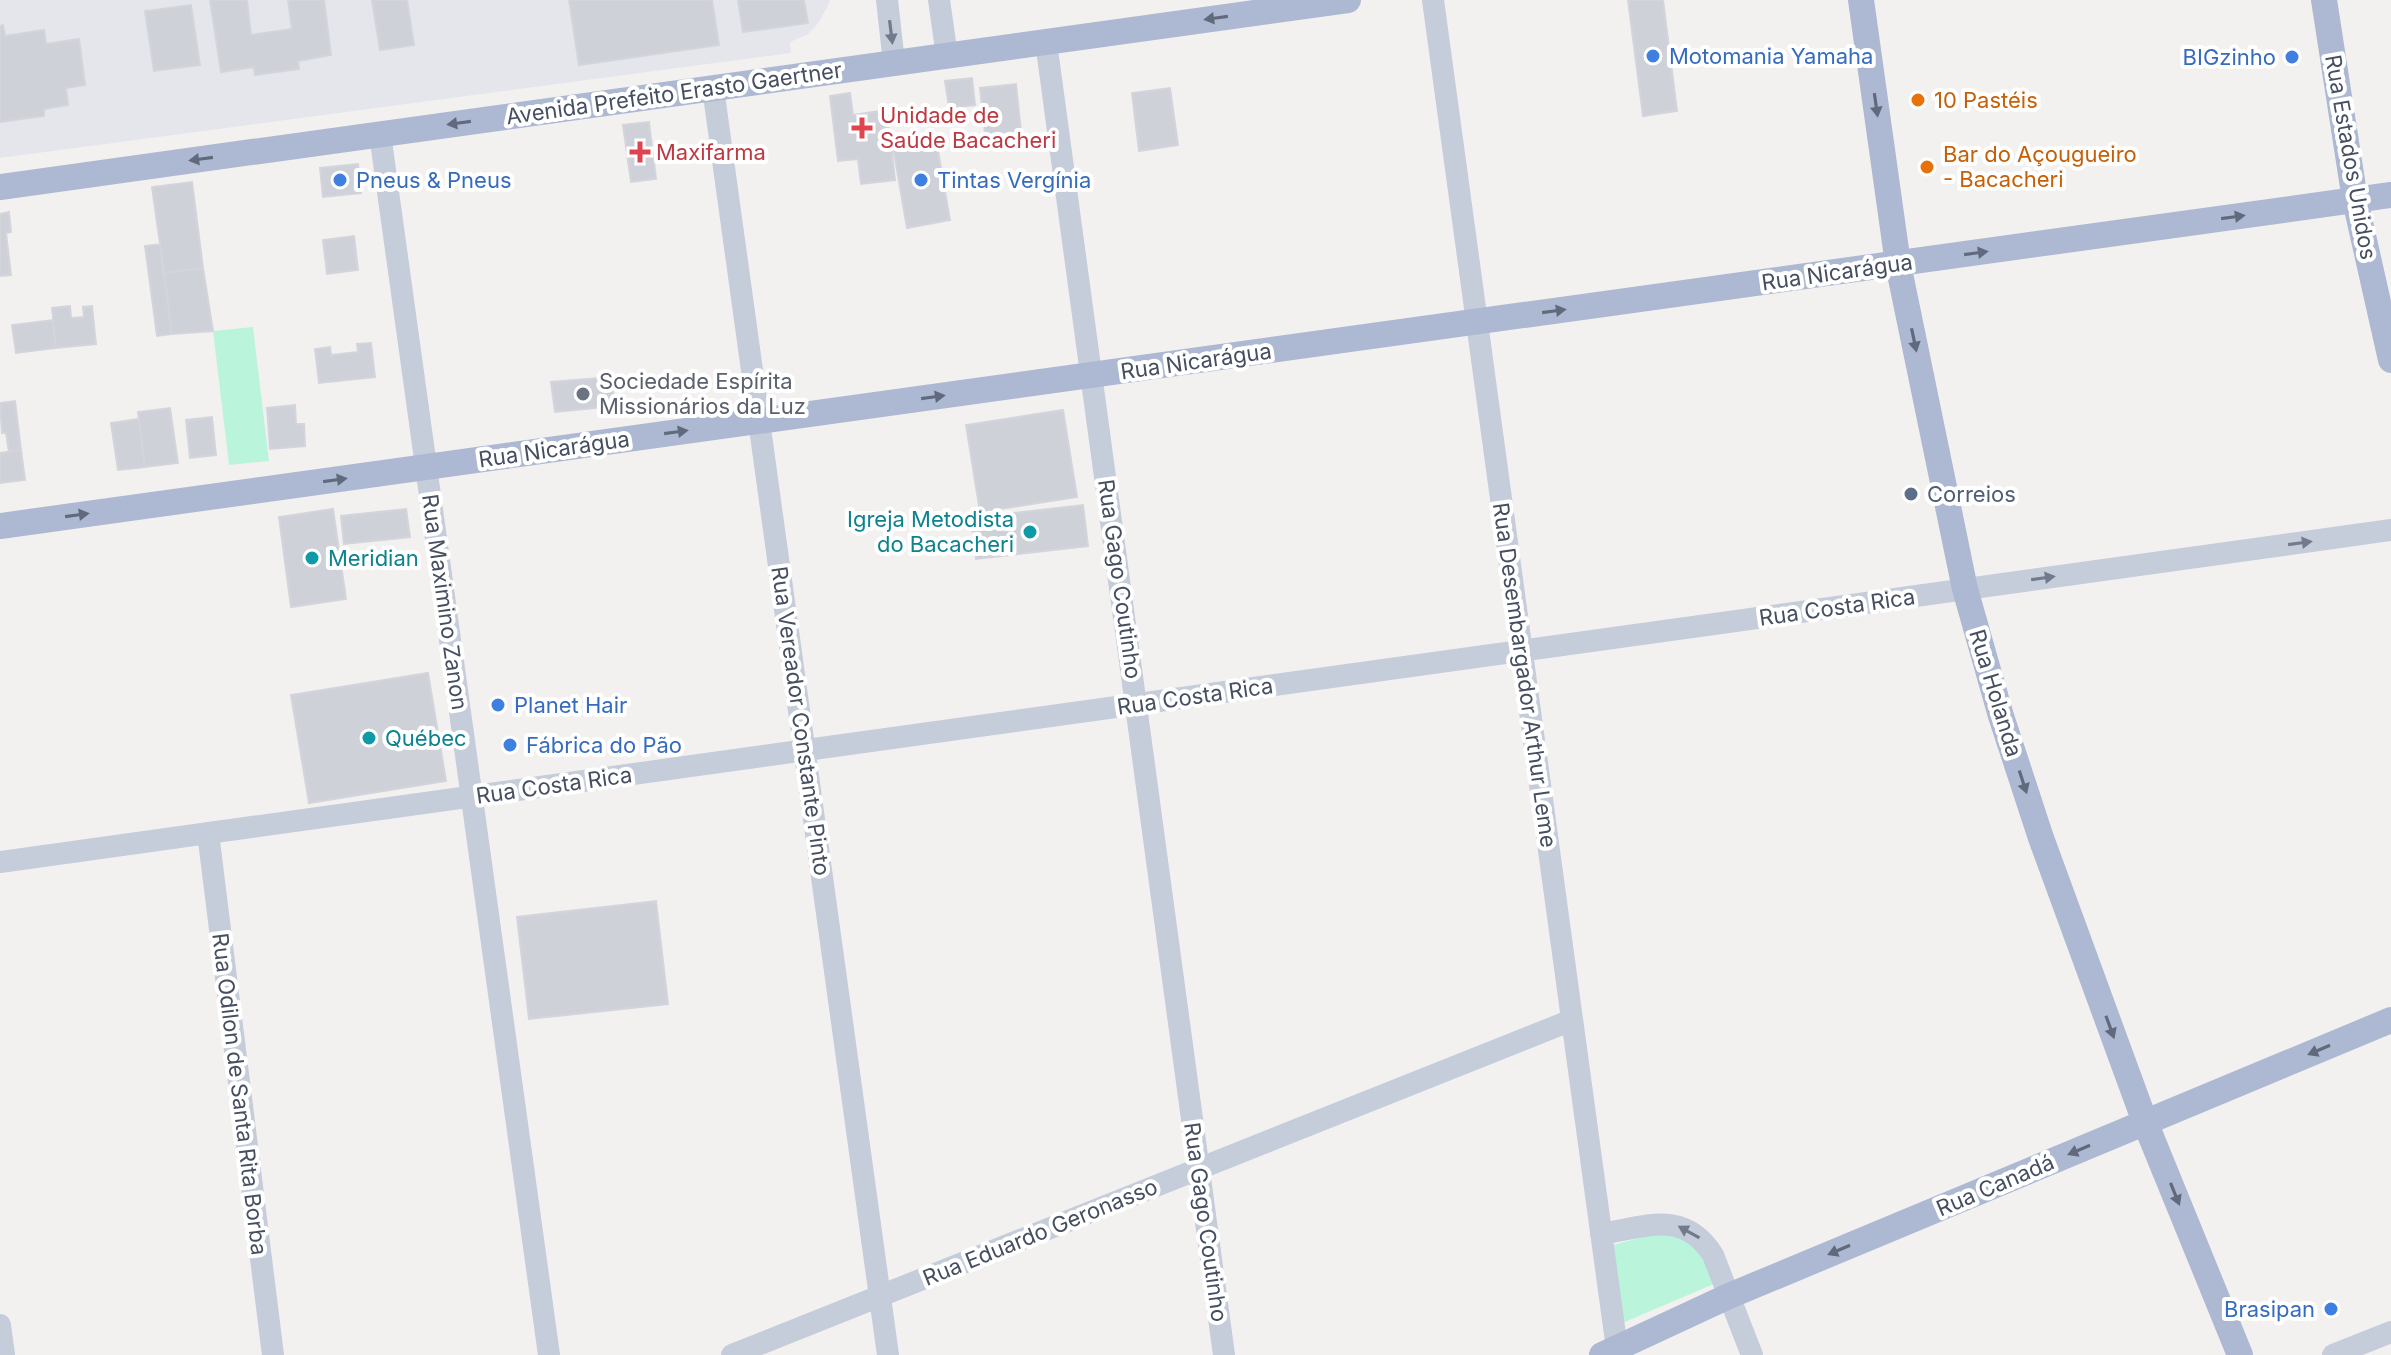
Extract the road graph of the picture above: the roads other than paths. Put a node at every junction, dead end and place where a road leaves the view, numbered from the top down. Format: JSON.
{"nodes":[{"id":1,"x":887,"y":0,"type":"edge"},
{"id":2,"x":939,"y":0,"type":"edge"},
{"id":3,"x":1348,"y":0,"type":"edge"},
{"id":4,"x":1433,"y":0,"type":"edge"},
{"id":5,"x":1861,"y":0,"type":"edge"},
{"id":6,"x":2324,"y":0,"type":"edge"},
{"id":7,"x":1046,"y":42,"type":"junction"},
{"id":8,"x":947,"y":56,"type":"junction"},
{"id":9,"x":894,"y":63,"type":"junction"},
{"id":10,"x":713,"y":88,"type":"junction"},
{"id":11,"x":380,"y":134,"type":"junction"},
{"id":12,"x":0,"y":187,"type":"edge"},
{"id":13,"x":2391,"y":195,"type":"edge"},
{"id":14,"x":2355,"y":200,"type":"junction"},
{"id":15,"x":1898,"y":264,"type":"junction"},
{"id":16,"x":1477,"y":322,"type":"junction"},
{"id":17,"x":2391,"y":360,"type":"edge"},
{"id":18,"x":1092,"y":375,"type":"junction"},
{"id":19,"x":759,"y":421,"type":"junction"},
{"id":20,"x":426,"y":467,"type":"junction"},
{"id":21,"x":0,"y":526,"type":"edge"},
{"id":22,"x":2391,"y":530,"type":"edge"},
{"id":23,"x":1965,"y":589,"type":"junction"},
{"id":24,"x":1521,"y":651,"type":"junction"},
{"id":25,"x":1137,"y":704,"type":"junction"},
{"id":26,"x":805,"y":750,"type":"junction"},
{"id":27,"x":472,"y":796,"type":"junction"},
{"id":28,"x":208,"y":833,"type":"junction"},
{"id":29,"x":0,"y":862,"type":"edge"},
{"id":30,"x":1572,"y":1020,"type":"junction"},
{"id":31,"x":2391,"y":1020,"type":"edge"},
{"id":32,"x":2145,"y":1122,"type":"junction"},
{"id":33,"x":1199,"y":1169,"type":"junction"},
{"id":34,"x":1601,"y":1234,"type":"junction"},
{"id":35,"x":879,"y":1296,"type":"junction"},
{"id":36,"x":1729,"y":1296,"type":"junction"},
{"id":37,"x":0,"y":1325,"type":"edge"},
{"id":38,"x":2391,"y":1332,"type":"edge"},
{"id":39,"x":1609,"y":1352,"type":"edge"},
{"id":40,"x":4,"y":1355,"type":"edge"},
{"id":41,"x":273,"y":1355,"type":"edge"},
{"id":42,"x":549,"y":1355,"type":"edge"},
{"id":43,"x":732,"y":1355,"type":"edge"},
{"id":44,"x":888,"y":1355,"type":"edge"},
{"id":45,"x":1224,"y":1355,"type":"edge"},
{"id":46,"x":1752,"y":1355,"type":"edge"},
{"id":47,"x":2240,"y":1355,"type":"edge"},
{"id":48,"x":2333,"y":1355,"type":"edge"}],
"edges":[{"from":1,"to":9,"type":"street","one_way":true},
{"from":2,"to":8,"type":"street"},
{"from":3,"to":7,"type":"main road","name":"Avenida Prefeito Erasto Gaertner","one_way":true},
{"from":4,"to":16,"type":"street","name":"Rua Desembargador Arthur Leme"},
{"from":5,"to":15,"type":"main road","name":"Rua Holanda","one_way":true},
{"from":6,"to":14,"type":"main road","name":"Rua Estados Unidos"},
{"from":7,"to":8,"type":"main road","name":"Avenida Prefeito Erasto Gaertner"},
{"from":7,"to":18,"type":"street","name":"Rua Gago Coutinho"},
{"from":8,"to":9,"type":"main road","name":"Avenida Prefeito Erasto Gaertner"},
{"from":9,"to":10,"type":"main road","name":"Avenida Prefeito Erasto Gaertner"},
{"from":10,"to":11,"type":"main road","name":"Avenida Prefeito Erasto Gaertner","one_way":true},
{"from":10,"to":19,"type":"street","name":"Rua Vereador Constante Pinto"},
{"from":11,"to":12,"type":"main road","name":"Avenida Prefeito Erasto Gaertner","one_way":true},
{"from":11,"to":20,"type":"street","name":"Rua Maximino Zanon"},
{"from":13,"to":14,"type":"main road","name":"Rua Nicarágua"},
{"from":15,"to":14,"type":"main road","name":"Rua Nicarágua","one_way":true},
{"from":14,"to":17,"type":"main road","name":"Rua Estados Unidos"},
{"from":16,"to":15,"type":"main road","name":"Rua Nicarágua","one_way":true},
{"from":15,"to":23,"type":"main road","name":"Rua Holanda","one_way":true},
{"from":16,"to":18,"type":"main road","name":"Rua Nicarágua"},
{"from":16,"to":24,"type":"street","name":"Rua Desembargador Arthur Leme"},
{"from":19,"to":18,"type":"main road","name":"Rua Nicarágua","one_way":true},
{"from":18,"to":25,"type":"street","name":"Rua Gago Coutinho"},
{"from":20,"to":19,"type":"main road","name":"Rua Nicarágua","one_way":true},
{"from":19,"to":26,"type":"street","name":"Rua Vereador Constante Pinto"},
{"from":21,"to":20,"type":"main road","name":"Rua Nicarágua","one_way":true},
{"from":20,"to":27,"type":"street","name":"Rua Maximino Zanon"},
{"from":23,"to":22,"type":"street","name":"Rua Costa Rica","one_way":true},
{"from":23,"to":24,"type":"street","name":"Rua Costa Rica"},
{"from":23,"to":32,"type":"main road","name":"Rua Holanda","one_way":true},
{"from":24,"to":25,"type":"street","name":"Rua Costa Rica"},
{"from":24,"to":30,"type":"street","name":"Rua Desembargador Arthur Leme"},
{"from":25,"to":26,"type":"street","name":"Rua Costa Rica"},
{"from":25,"to":33,"type":"street","name":"Rua Gago Coutinho"},
{"from":26,"to":27,"type":"street","name":"Rua Costa Rica"},
{"from":26,"to":35,"type":"street","name":"Rua Vereador Constante Pinto"},
{"from":27,"to":28,"type":"street","name":"Rua Costa Rica"},
{"from":27,"to":42,"type":"street","name":"Rua Maximino Zanon"},
{"from":28,"to":29,"type":"street","name":"Rua Costa Rica"},
{"from":28,"to":41,"type":"street","name":"Rua Odilon de Santa Rita Borba"},
{"from":30,"to":33,"type":"street","name":"Rua Eduardo Geronasso"},
{"from":30,"to":34,"type":"street","name":"Rua Desembargador Arthur Leme"},
{"from":31,"to":32,"type":"main road","name":"Rua Canadá","one_way":true},
{"from":32,"to":36,"type":"main road","name":"Rua Canadá","one_way":true},
{"from":32,"to":47,"type":"main road","name":"Rua Holanda","one_way":true},
{"from":33,"to":35,"type":"street","name":"Rua Eduardo Geronasso"},
{"from":33,"to":45,"type":"street","name":"Rua Gago Coutinho"},
{"from":36,"to":34,"type":"street","one_way":true},
{"from":34,"to":39,"type":"street","name":"Rua Desembargador Arthur Leme"},
{"from":35,"to":43,"type":"street","name":"Rua Eduardo Geronasso"},
{"from":35,"to":44,"type":"street","name":"Rua Vereador Constante Pinto"},
{"from":36,"to":39,"type":"main road","name":"Rua Canadá"},
{"from":36,"to":46,"type":"street"},
{"from":37,"to":40,"type":"street"},
{"from":38,"to":48,"type":"street"}]}
